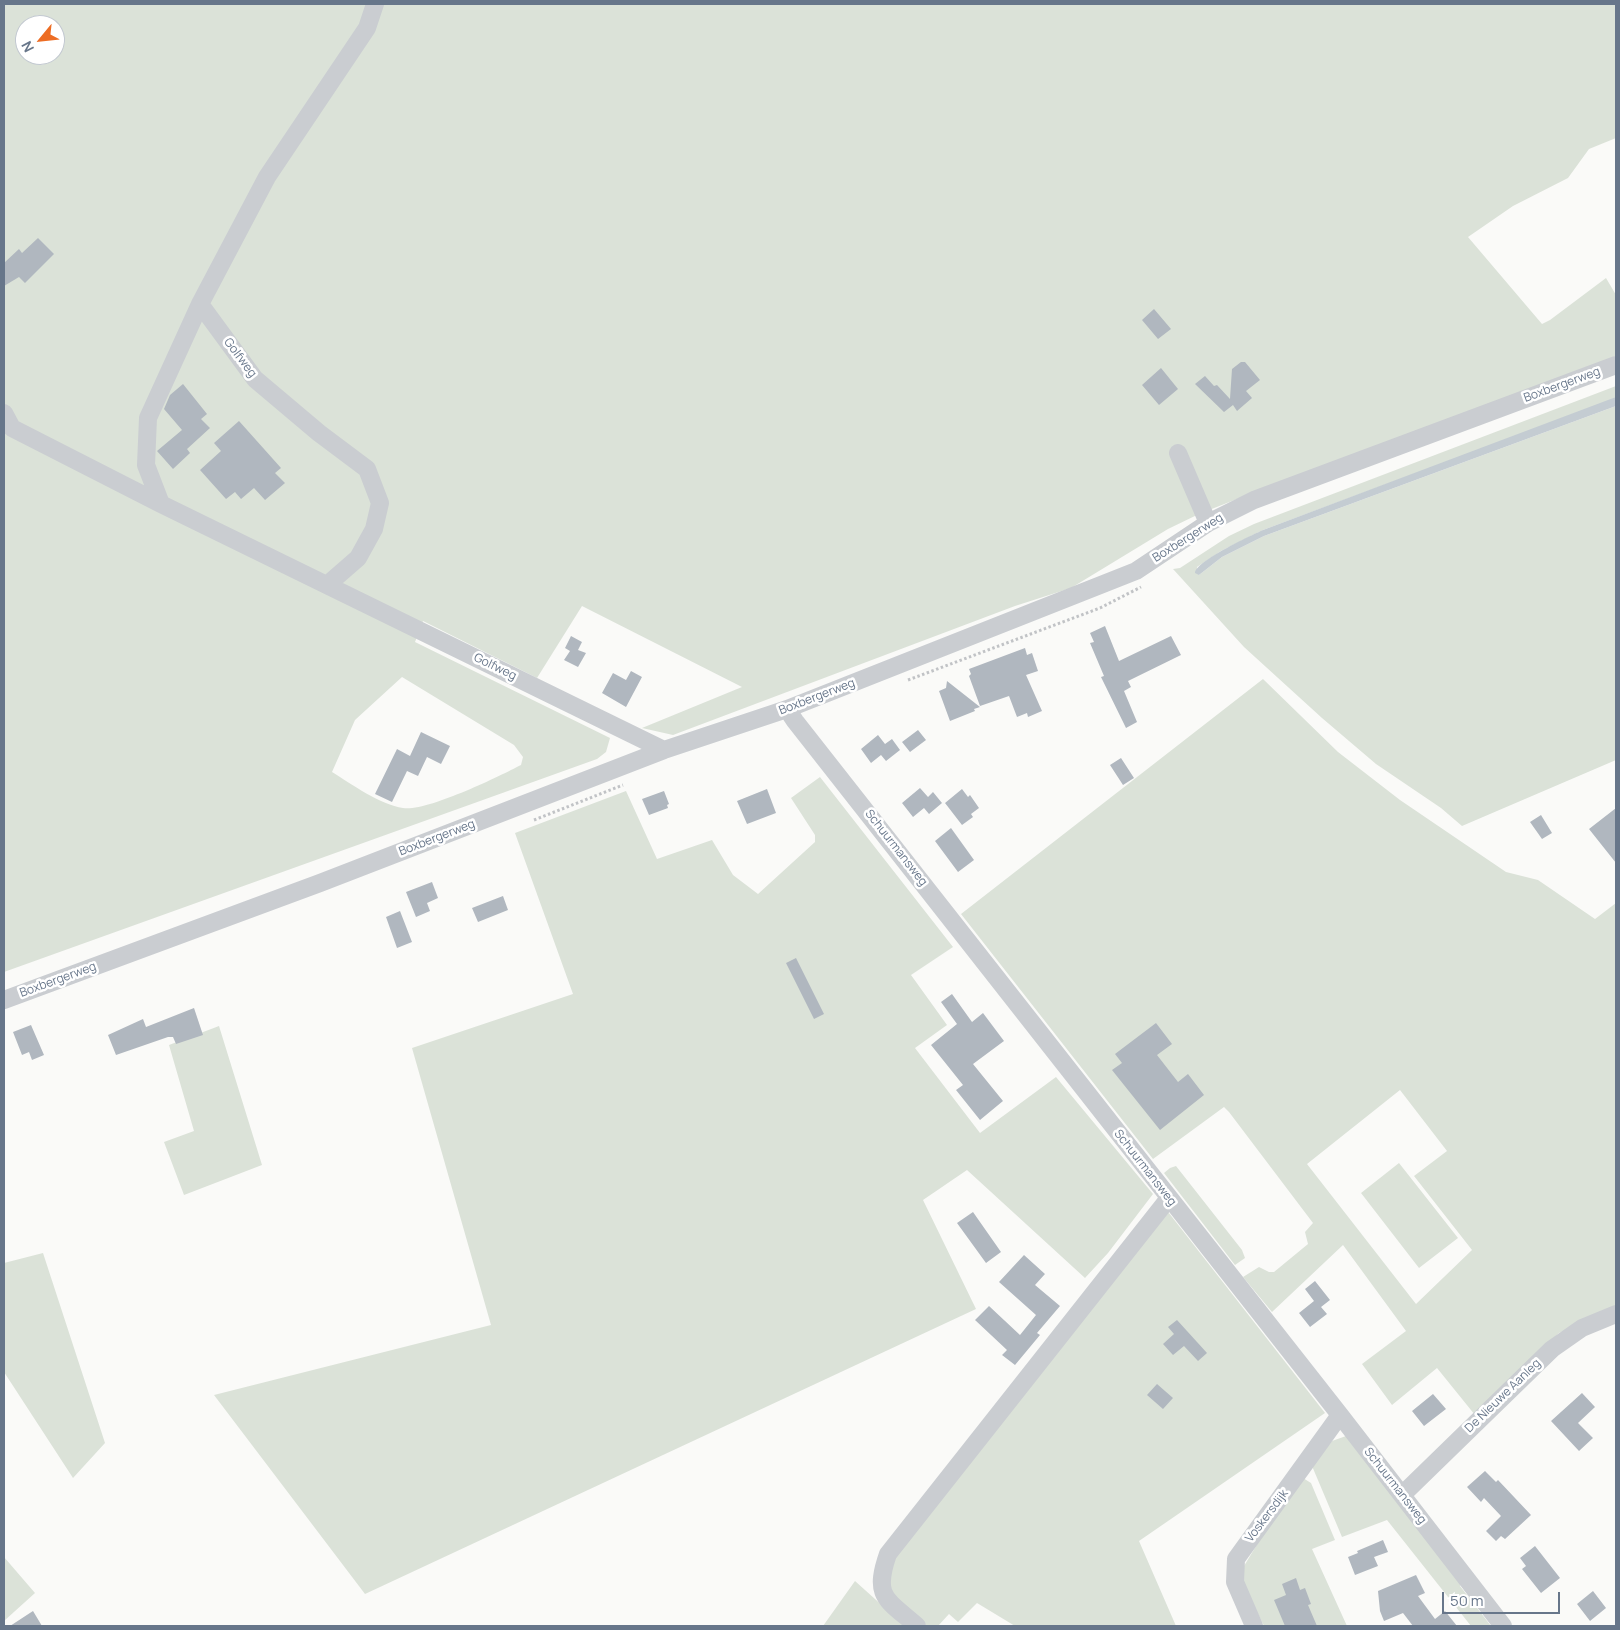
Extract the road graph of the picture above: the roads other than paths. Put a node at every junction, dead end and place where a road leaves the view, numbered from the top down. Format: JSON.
{"nodes":[{"id":1,"x":375,"y":4,"type":"edge"},
{"id":2,"x":200,"y":304,"type":"junction"},
{"id":3,"x":1616,"y":365,"type":"edge"},
{"id":4,"x":4,"y":413,"type":"edge"},
{"id":5,"x":1178,"y":453,"type":"dead end"},
{"id":6,"x":161,"y":504,"type":"junction"},
{"id":7,"x":1208,"y":523,"type":"junction"},
{"id":8,"x":327,"y":585,"type":"junction"},
{"id":9,"x":787,"y":709,"type":"junction"},
{"id":10,"x":664,"y":750,"type":"junction"},
{"id":11,"x":4,"y":1000,"type":"edge"},
{"id":12,"x":1169,"y":1198,"type":"junction"},
{"id":13,"x":1616,"y":1314,"type":"edge"},
{"id":14,"x":1340,"y":1415,"type":"junction"},
{"id":15,"x":1402,"y":1495,"type":"junction"},
{"id":16,"x":917,"y":1626,"type":"edge"},
{"id":17,"x":1254,"y":1626,"type":"edge"},
{"id":18,"x":1503,"y":1626,"type":"edge"}],
"edges":[{"from":1,"to":2,"type":"street"},
{"from":2,"to":6,"type":"street"},
{"from":2,"to":8,"type":"street","name":"Golfweg"},
{"from":3,"to":7,"type":"street","name":"Boxbergerweg"},
{"from":4,"to":6,"type":"street","name":"Golfweg"},
{"from":5,"to":7,"type":"street"},
{"from":6,"to":8,"type":"street","name":"Golfweg"},
{"from":7,"to":9,"type":"street","name":"Boxbergerweg"},
{"from":8,"to":10,"type":"street","name":"Golfweg"},
{"from":9,"to":10,"type":"street","name":"Boxbergerweg"},
{"from":9,"to":12,"type":"street","name":"Schuurmansweg"},
{"from":10,"to":11,"type":"street","name":"Boxbergerweg"},
{"from":12,"to":14,"type":"street","name":"Schuurmansweg"},
{"from":12,"to":16,"type":"street"},
{"from":13,"to":15,"type":"street","name":"De Nieuwe Aanleg"},
{"from":14,"to":15,"type":"street","name":"Schuurmansweg"},
{"from":14,"to":17,"type":"street","name":"Voskersdijk"},
{"from":15,"to":18,"type":"street","name":"Schuurmansweg"}]}
